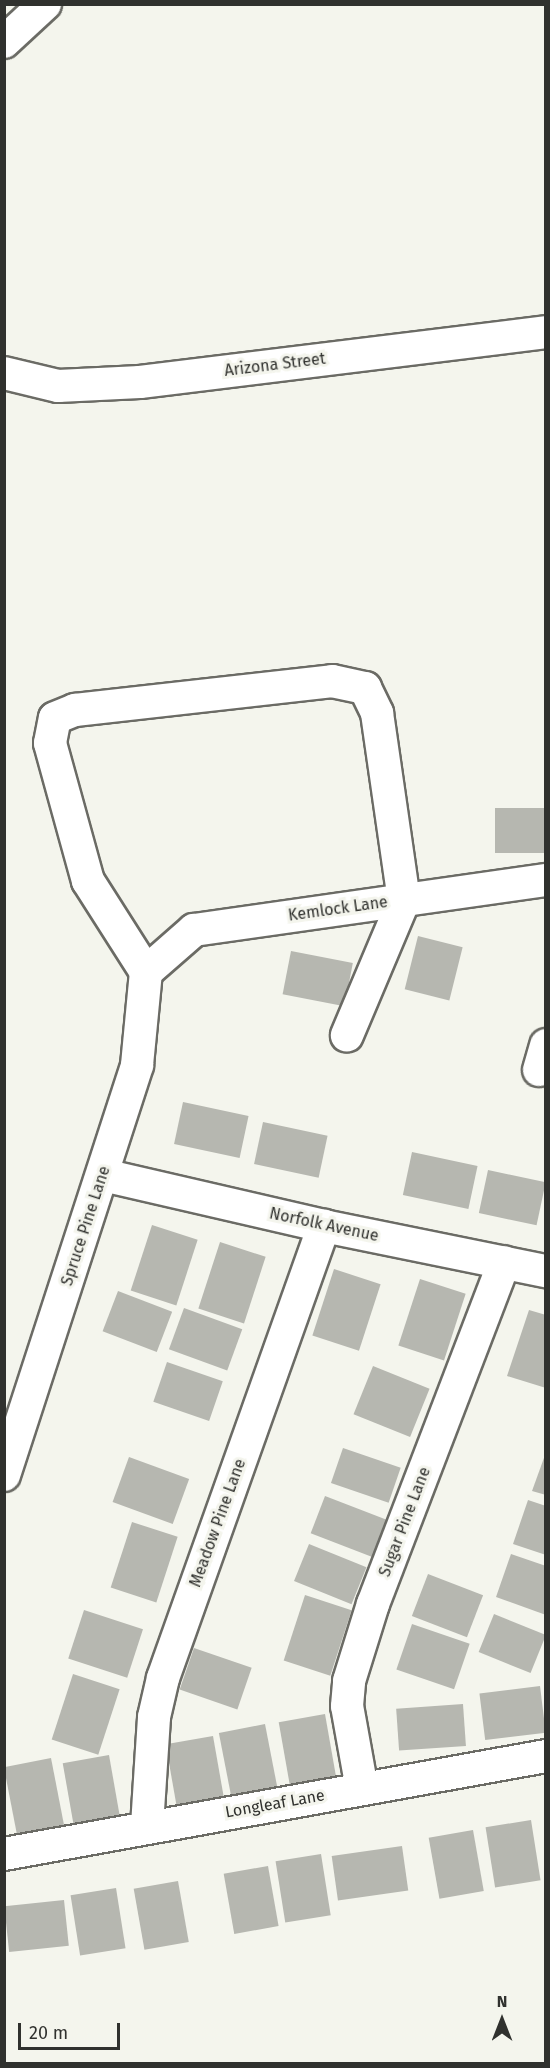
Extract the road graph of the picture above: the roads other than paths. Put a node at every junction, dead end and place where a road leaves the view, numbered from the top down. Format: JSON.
{"nodes":[{"id":1,"x":45,"y":4,"type":"edge"},
{"id":2,"x":4,"y":42,"type":"edge"},
{"id":3,"x":546,"y":332,"type":"edge"},
{"id":4,"x":4,"y":373,"type":"edge"},
{"id":5,"x":546,"y":880,"type":"edge"},
{"id":6,"x":404,"y":900,"type":"junction"},
{"id":7,"x":146,"y":972,"type":"junction"},
{"id":8,"x":347,"y":1035,"type":"dead end"},
{"id":9,"x":103,"y":1175,"type":"junction"},
{"id":10,"x":324,"y":1226,"type":"junction"},
{"id":11,"x":504,"y":1263,"type":"junction"},
{"id":12,"x":546,"y":1271,"type":"edge"},
{"id":13,"x":4,"y":1475,"type":"edge"},
{"id":14,"x":546,"y":1756,"type":"edge"},
{"id":15,"x":362,"y":1789,"type":"junction"},
{"id":16,"x":147,"y":1827,"type":"junction"},
{"id":17,"x":4,"y":1854,"type":"edge"}],
"edges":[{"from":1,"to":2,"type":"street"},
{"from":3,"to":4,"type":"street","name":"Arizona Street"},
{"from":5,"to":6,"type":"street","name":"Kemlock Lane"},
{"from":6,"to":7,"type":"street","name":"Kemlock Lane"},
{"from":6,"to":7,"type":"street"},
{"from":6,"to":8,"type":"street"},
{"from":7,"to":9,"type":"street","name":"Spruce Pine Lane"},
{"from":9,"to":10,"type":"street","name":"Norfolk Avenue"},
{"from":9,"to":13,"type":"street","name":"Spruce Pine Lane"},
{"from":10,"to":11,"type":"street","name":"Norfolk Avenue"},
{"from":10,"to":16,"type":"street","name":"Meadow Pine Lane"},
{"from":11,"to":12,"type":"street","name":"Norfolk Avenue"},
{"from":11,"to":15,"type":"street","name":"Sugar Pine Lane"},
{"from":14,"to":15,"type":"street","name":"Longleaf Lane"},
{"from":15,"to":16,"type":"street","name":"Longleaf Lane"},
{"from":16,"to":17,"type":"street","name":"Longleaf Lane"}]}
